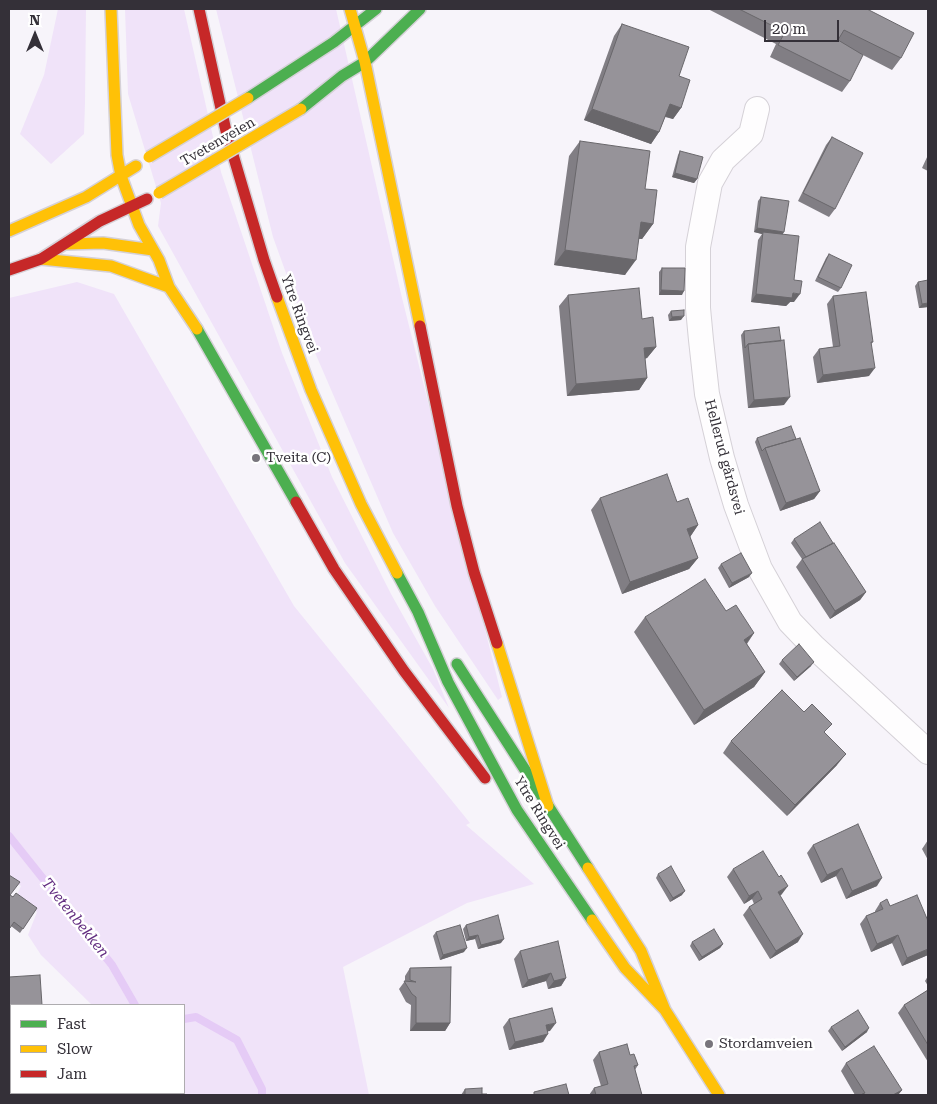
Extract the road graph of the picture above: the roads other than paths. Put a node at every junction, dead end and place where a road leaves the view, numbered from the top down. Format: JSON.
{"nodes":[{"id":1,"x":111,"y":9,"type":"edge"},
{"id":2,"x":200,"y":9,"type":"edge"},
{"id":3,"x":350,"y":9,"type":"edge"},
{"id":4,"x":376,"y":9,"type":"edge"},
{"id":5,"x":420,"y":9,"type":"edge"},
{"id":6,"x":355,"y":25,"type":"junction"},
{"id":7,"x":365,"y":62,"type":"junction"},
{"id":8,"x":757,"y":109,"type":"dead end"},
{"id":9,"x":121,"y":176,"type":"junction"},
{"id":10,"x":131,"y":206,"type":"junction"},
{"id":11,"x":9,"y":231,"type":"edge"},
{"id":12,"x":66,"y":244,"type":"junction"},
{"id":13,"x":153,"y":250,"type":"junction"},
{"id":14,"x":41,"y":259,"type":"junction"},
{"id":15,"x":9,"y":270,"type":"edge"},
{"id":16,"x":170,"y":287,"type":"junction"},
{"id":17,"x":418,"y":612,"type":"junction"},
{"id":18,"x":928,"y":752,"type":"edge"},
{"id":19,"x":548,"y":806,"type":"junction"},
{"id":20,"x":517,"y":810,"type":"junction"},
{"id":21,"x":665,"y":1010,"type":"junction"},
{"id":22,"x":720,"y":1095,"type":"edge"}],
"edges":[{"from":1,"to":9,"type":"main road"},
{"from":2,"to":17,"type":"main road","name":"Ytre Ringvei"},
{"from":3,"to":6,"type":"main road"},
{"from":4,"to":6,"type":"main road","name":"Tvetenveien"},
{"from":5,"to":7,"type":"main road","name":"Tvetenveien"},
{"from":6,"to":7,"type":"main road"},
{"from":6,"to":9,"type":"main road","name":"Tvetenveien","bridge":true},
{"from":7,"to":10,"type":"main road","name":"Tvetenveien","bridge":true},
{"from":7,"to":19,"type":"main road"},
{"from":8,"to":18,"type":"street","name":"Hellerud gårdsvei"},
{"from":9,"to":10,"type":"main road"},
{"from":9,"to":11,"type":"main road","name":"Tvetenveien"},
{"from":10,"to":12,"type":"main road","name":"Tvetenveien"},
{"from":10,"to":13,"type":"main road"},
{"from":12,"to":13,"type":"main road"},
{"from":12,"to":14,"type":"main road","name":"Tvetenveien"},
{"from":13,"to":16,"type":"main road"},
{"from":14,"to":15,"type":"main road","name":"Tvetenveien"},
{"from":14,"to":16,"type":"main road"},
{"from":16,"to":20,"type":"main road"},
{"from":17,"to":19,"type":"main road","name":"Ytre Ringvei"},
{"from":17,"to":20,"type":"main road","name":"Ytre Ringvei"},
{"from":19,"to":21,"type":"main road","name":"Ytre Ringvei"},
{"from":20,"to":21,"type":"main road","name":"Ytre Ringvei"},
{"from":21,"to":22,"type":"main road","name":"Ytre Ringvei"}]}
